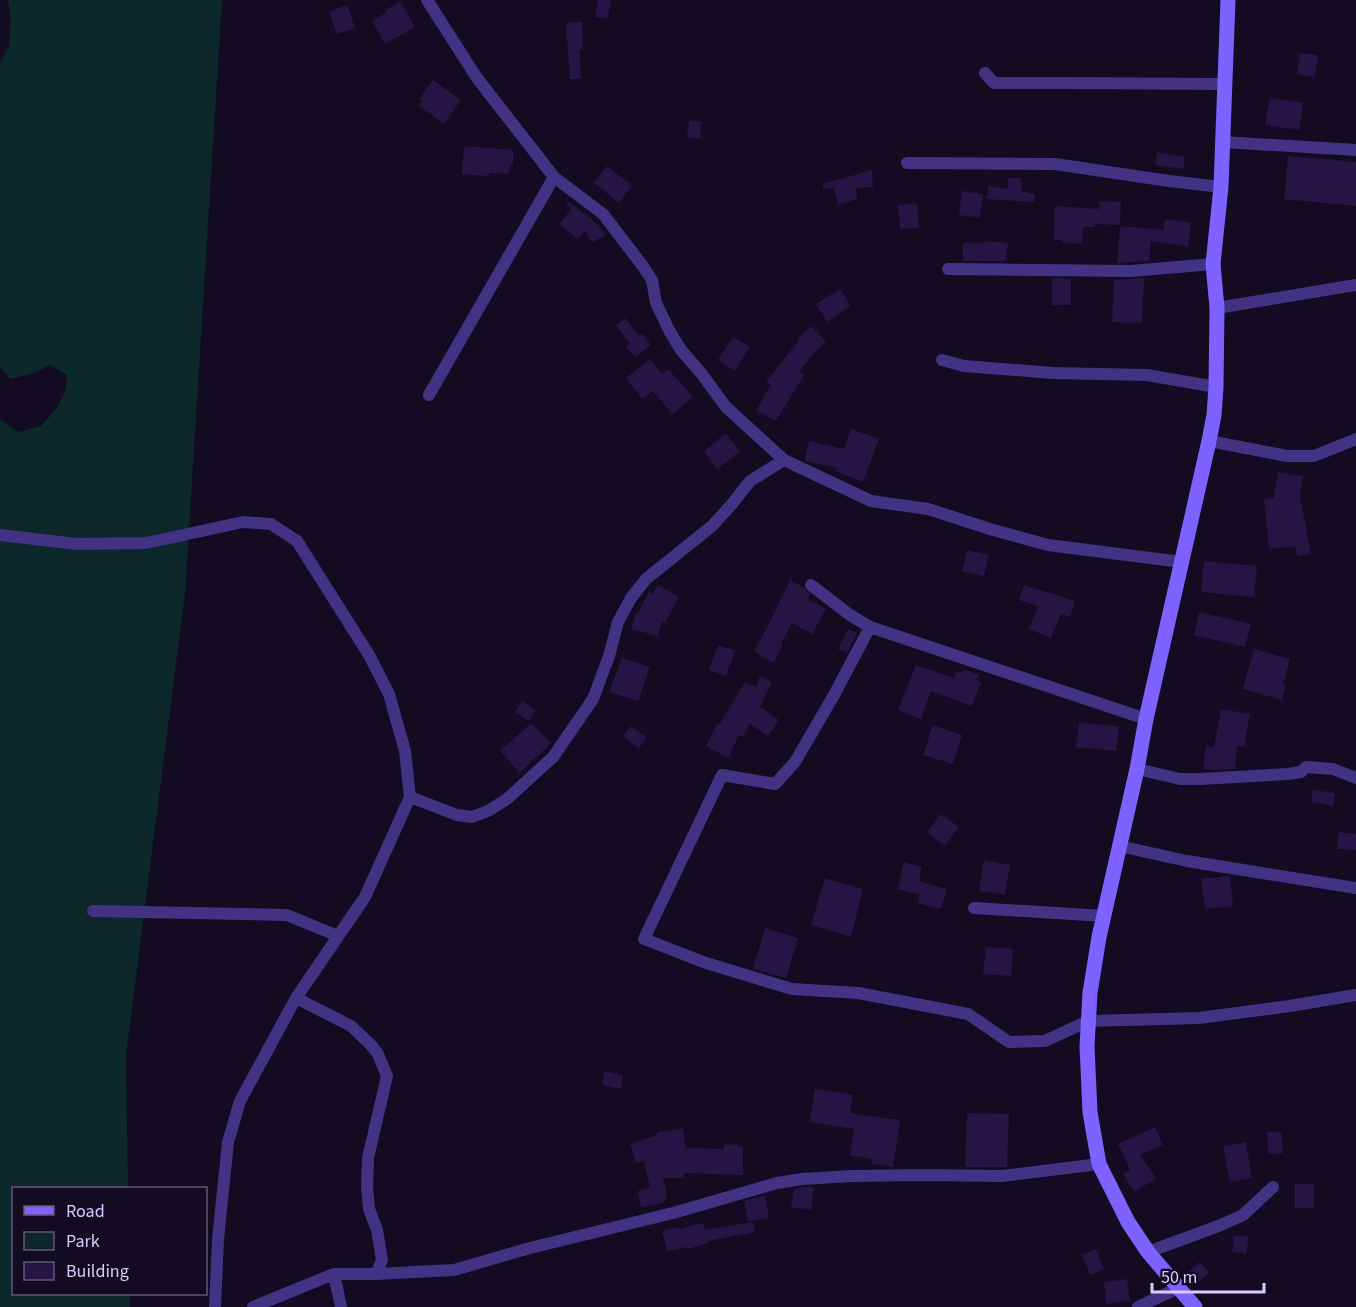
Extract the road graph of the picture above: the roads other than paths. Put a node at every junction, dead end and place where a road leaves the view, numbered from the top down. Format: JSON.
{"nodes":[{"id":1,"x":427,"y":0,"type":"edge"},
{"id":2,"x":1228,"y":0,"type":"edge"},
{"id":3,"x":985,"y":73,"type":"dead end"},
{"id":4,"x":1225,"y":84,"type":"junction"},
{"id":5,"x":1223,"y":142,"type":"junction"},
{"id":6,"x":1356,"y":150,"type":"edge"},
{"id":7,"x":907,"y":163,"type":"dead end"},
{"id":8,"x":554,"y":177,"type":"junction"},
{"id":9,"x":1221,"y":187,"type":"junction"},
{"id":10,"x":1213,"y":264,"type":"junction"},
{"id":11,"x":948,"y":269,"type":"dead end"},
{"id":12,"x":1356,"y":285,"type":"edge"},
{"id":13,"x":1217,"y":308,"type":"junction"},
{"id":14,"x":942,"y":360,"type":"dead end"},
{"id":15,"x":1215,"y":387,"type":"junction"},
{"id":16,"x":429,"y":395,"type":"dead end"},
{"id":17,"x":1356,"y":439,"type":"edge"},
{"id":18,"x":1209,"y":441,"type":"junction"},
{"id":19,"x":783,"y":460,"type":"junction"},
{"id":20,"x":0,"y":535,"type":"edge"},
{"id":21,"x":1182,"y":562,"type":"junction"},
{"id":22,"x":811,"y":585,"type":"dead end"},
{"id":23,"x":870,"y":627,"type":"junction"},
{"id":24,"x":1146,"y":718,"type":"junction"},
{"id":25,"x":1137,"y":769,"type":"junction"},
{"id":26,"x":1356,"y":778,"type":"edge"},
{"id":27,"x":410,"y":797,"type":"junction"},
{"id":28,"x":1119,"y":846,"type":"junction"},
{"id":29,"x":1356,"y":888,"type":"edge"},
{"id":30,"x":974,"y":908,"type":"dead end"},
{"id":31,"x":93,"y":910,"type":"dead end"},
{"id":32,"x":1104,"y":916,"type":"junction"},
{"id":33,"x":338,"y":936,"type":"junction"},
{"id":34,"x":1356,"y":995,"type":"edge"},
{"id":35,"x":296,"y":998,"type":"junction"},
{"id":36,"x":1088,"y":1021,"type":"junction"},
{"id":37,"x":1099,"y":1164,"type":"junction"},
{"id":38,"x":1273,"y":1187,"type":"dead end"},
{"id":39,"x":1149,"y":1252,"type":"junction"},
{"id":40,"x":334,"y":1274,"type":"junction"},
{"id":41,"x":376,"y":1274,"type":"junction"},
{"id":42,"x":1178,"y":1288,"type":"junction"},
{"id":43,"x":215,"y":1307,"type":"edge"},
{"id":44,"x":253,"y":1307,"type":"edge"},
{"id":45,"x":341,"y":1307,"type":"edge"},
{"id":46,"x":1138,"y":1307,"type":"edge"},
{"id":47,"x":1195,"y":1307,"type":"edge"}],
"edges":[{"from":1,"to":8,"type":"street"},
{"from":2,"to":4,"type":"street"},
{"from":3,"to":4,"type":"street"},
{"from":4,"to":5,"type":"street"},
{"from":5,"to":6,"type":"street"},
{"from":5,"to":9,"type":"street"},
{"from":7,"to":9,"type":"street"},
{"from":8,"to":16,"type":"street"},
{"from":8,"to":19,"type":"street"},
{"from":9,"to":10,"type":"street"},
{"from":10,"to":11,"type":"street"},
{"from":10,"to":13,"type":"street"},
{"from":12,"to":13,"type":"street"},
{"from":13,"to":15,"type":"street"},
{"from":14,"to":15,"type":"street"},
{"from":15,"to":18,"type":"street"},
{"from":17,"to":18,"type":"street"},
{"from":18,"to":21,"type":"street"},
{"from":19,"to":21,"type":"street"},
{"from":19,"to":27,"type":"street"},
{"from":20,"to":27,"type":"street"},
{"from":21,"to":24,"type":"street"},
{"from":22,"to":23,"type":"street"},
{"from":23,"to":24,"type":"street"},
{"from":23,"to":36,"type":"street"},
{"from":24,"to":25,"type":"street"},
{"from":25,"to":26,"type":"street"},
{"from":25,"to":28,"type":"street"},
{"from":27,"to":33,"type":"street"},
{"from":28,"to":29,"type":"street"},
{"from":28,"to":32,"type":"street"},
{"from":30,"to":32,"type":"street"},
{"from":31,"to":33,"type":"street"},
{"from":32,"to":36,"type":"street"},
{"from":33,"to":35,"type":"street"},
{"from":34,"to":36,"type":"street"},
{"from":35,"to":41,"type":"street"},
{"from":35,"to":43,"type":"street"},
{"from":36,"to":37,"type":"street"},
{"from":37,"to":39,"type":"street"},
{"from":37,"to":41,"type":"street"},
{"from":38,"to":39,"type":"street"},
{"from":39,"to":42,"type":"street"},
{"from":40,"to":41,"type":"street"},
{"from":40,"to":44,"type":"street"},
{"from":40,"to":45,"type":"street"},
{"from":42,"to":46,"type":"street"},
{"from":42,"to":47,"type":"street"}]}
